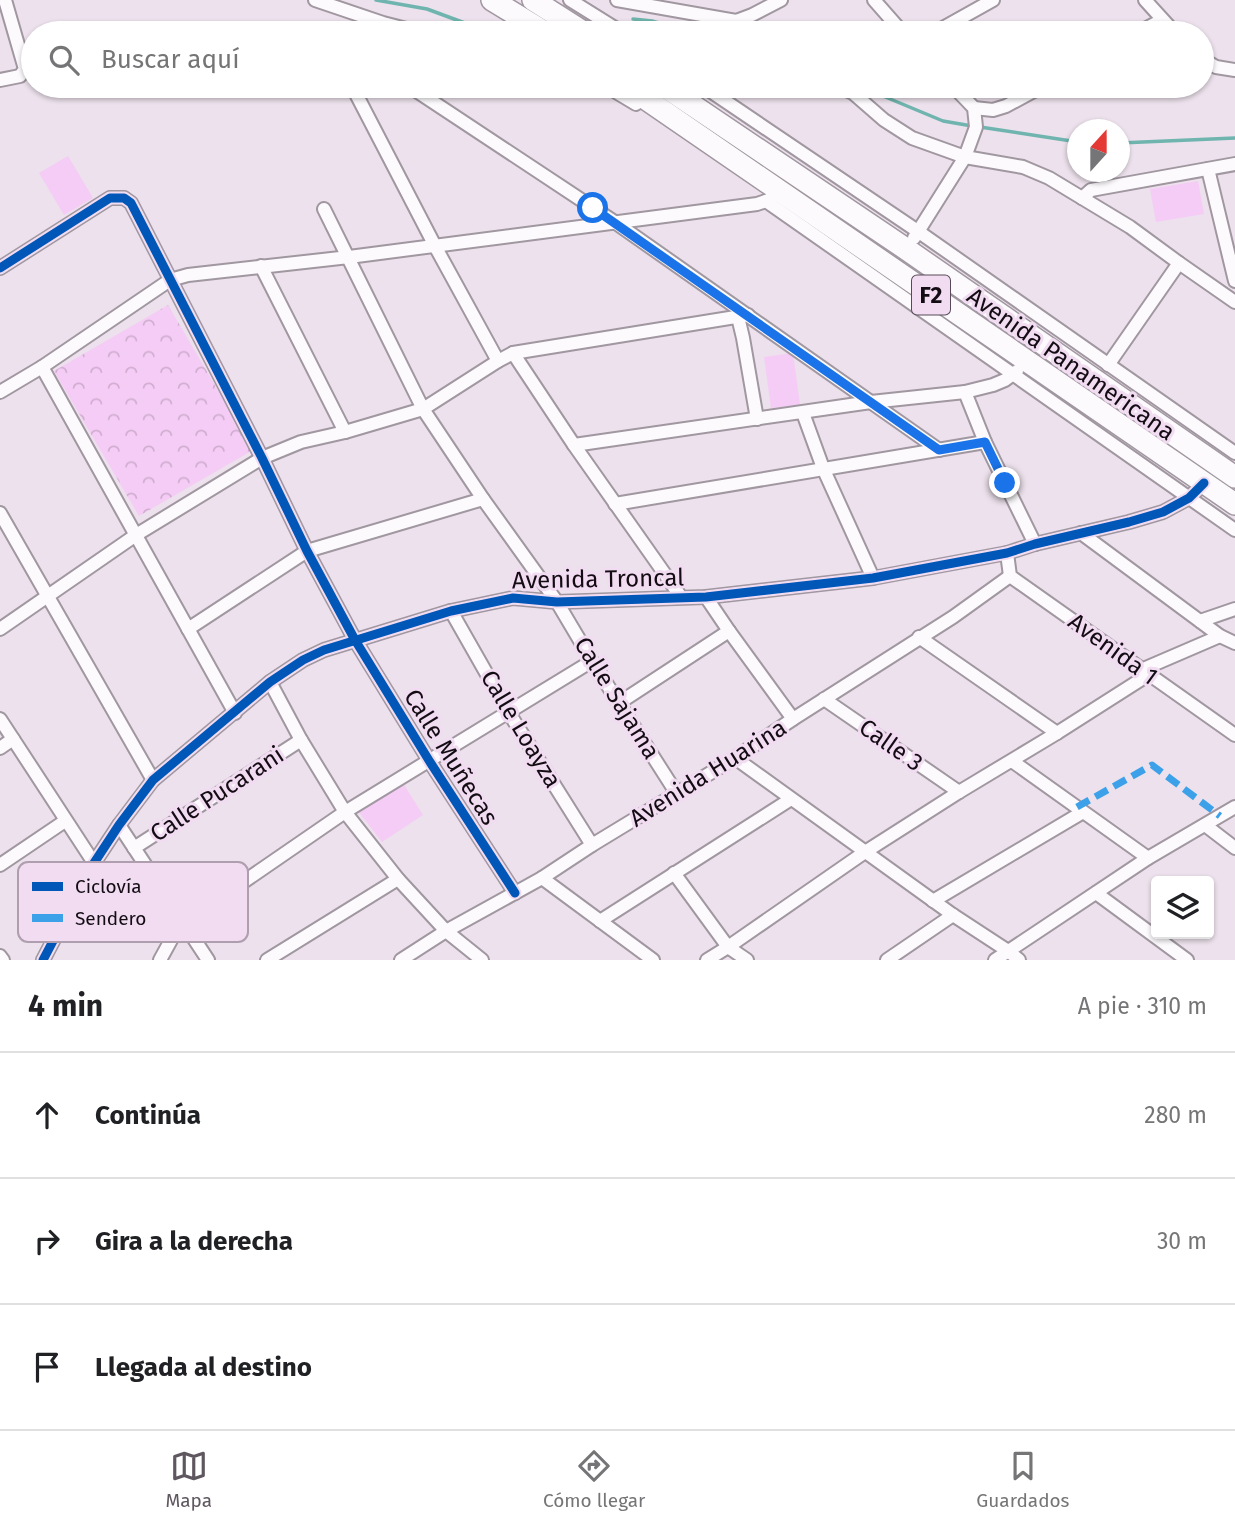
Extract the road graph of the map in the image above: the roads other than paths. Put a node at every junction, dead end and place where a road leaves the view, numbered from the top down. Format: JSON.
{"nodes":[{"id":1,"x":5,"y":0,"type":"edge"},
{"id":2,"x":315,"y":0,"type":"edge"},
{"id":3,"x":492,"y":0,"type":"edge"},
{"id":4,"x":533,"y":0,"type":"edge"},
{"id":5,"x":570,"y":0,"type":"edge"},
{"id":6,"x":617,"y":0,"type":"edge"},
{"id":7,"x":781,"y":0,"type":"edge"},
{"id":8,"x":874,"y":0,"type":"edge"},
{"id":9,"x":993,"y":0,"type":"edge"},
{"id":10,"x":1145,"y":0,"type":"edge"},
{"id":11,"x":1161,"y":20,"type":"edge"},
{"id":12,"x":364,"y":21,"type":"edge"},
{"id":13,"x":526,"y":21,"type":"edge"},
{"id":14,"x":566,"y":21,"type":"edge"},
{"id":15,"x":604,"y":21,"type":"edge"},
{"id":16,"x":892,"y":21,"type":"edge"},
{"id":17,"x":955,"y":21,"type":"edge"},
{"id":18,"x":21,"y":55,"type":"edge"},
{"id":19,"x":1214,"y":66,"type":"edge"},
{"id":20,"x":1235,"y":70,"type":"edge"},
{"id":21,"x":21,"y":75,"type":"edge"},
{"id":22,"x":0,"y":80,"type":"edge"},
{"id":23,"x":358,"y":98,"type":"edge"},
{"id":24,"x":427,"y":98,"type":"edge"},
{"id":25,"x":626,"y":98,"type":"edge"},
{"id":26,"x":645,"y":98,"type":"edge"},
{"id":27,"x":683,"y":98,"type":"edge"},
{"id":28,"x":719,"y":98,"type":"edge"},
{"id":29,"x":859,"y":98,"type":"edge"},
{"id":30,"x":964,"y":98,"type":"edge"},
{"id":31,"x":1021,"y":98,"type":"edge"},
{"id":32,"x":974,"y":108,"type":"junction"},
{"id":33,"x":673,"y":118,"type":"junction"},
{"id":34,"x":965,"y":157,"type":"junction"},
{"id":35,"x":1235,"y":164,"type":"edge"},
{"id":36,"x":1208,"y":169,"type":"junction"},
{"id":37,"x":771,"y":195,"type":"junction"},
{"id":38,"x":1082,"y":198,"type":"junction"},
{"id":39,"x":324,"y":209,"type":"dead end"},
{"id":40,"x":616,"y":223,"type":"junction"},
{"id":41,"x":912,"y":240,"type":"junction"},
{"id":42,"x":435,"y":246,"type":"junction"},
{"id":43,"x":349,"y":257,"type":"junction"},
{"id":44,"x":1179,"y":263,"type":"junction"},
{"id":45,"x":261,"y":266,"type":"junction"},
{"id":46,"x":0,"y":268,"type":"edge"},
{"id":47,"x":170,"y":280,"type":"junction"},
{"id":48,"x":1235,"y":281,"type":"edge"},
{"id":49,"x":1235,"y":302,"type":"edge"},
{"id":50,"x":743,"y":316,"type":"junction"},
{"id":51,"x":513,"y":354,"type":"junction"},
{"id":52,"x":498,"y":361,"type":"junction"},
{"id":53,"x":1108,"y":365,"type":"junction"},
{"id":54,"x":42,"y":367,"type":"junction"},
{"id":55,"x":1020,"y":368,"type":"junction"},
{"id":56,"x":0,"y":392,"type":"edge"},
{"id":57,"x":965,"y":392,"type":"junction"},
{"id":58,"x":871,"y":402,"type":"junction"},
{"id":59,"x":423,"y":409,"type":"junction"},
{"id":60,"x":803,"y":413,"type":"junction"},
{"id":61,"x":757,"y":419,"type":"junction"},
{"id":62,"x":345,"y":432,"type":"junction"},
{"id":63,"x":985,"y":442,"type":"junction"},
{"id":64,"x":575,"y":445,"type":"junction"},
{"id":65,"x":939,"y":450,"type":"junction"},
{"id":66,"x":1235,"y":453,"type":"edge"},
{"id":67,"x":262,"y":458,"type":"junction"},
{"id":68,"x":823,"y":468,"type":"junction"},
{"id":69,"x":1235,"y":477,"type":"edge"},
{"id":70,"x":1196,"y":491,"type":"junction"},
{"id":71,"x":483,"y":499,"type":"junction"},
{"id":72,"x":615,"y":504,"type":"junction"},
{"id":73,"x":1235,"y":504,"type":"edge"},
{"id":74,"x":0,"y":513,"type":"edge"},
{"id":75,"x":1235,"y":530,"type":"edge"},
{"id":76,"x":1081,"y":533,"type":"junction"},
{"id":77,"x":136,"y":535,"type":"junction"},
{"id":78,"x":1035,"y":544,"type":"junction"},
{"id":79,"x":307,"y":551,"type":"junction"},
{"id":80,"x":1007,"y":553,"type":"junction"},
{"id":81,"x":1010,"y":576,"type":"junction"},
{"id":82,"x":873,"y":578,"type":"junction"},
{"id":83,"x":48,"y":597,"type":"junction"},
{"id":84,"x":681,"y":597,"type":"junction"},
{"id":85,"x":706,"y":597,"type":"junction"},
{"id":86,"x":557,"y":602,"type":"junction"},
{"id":87,"x":1235,"y":608,"type":"edge"},
{"id":88,"x":451,"y":611,"type":"junction"},
{"id":89,"x":1200,"y":621,"type":"junction"},
{"id":90,"x":0,"y":629,"type":"edge"},
{"id":91,"x":188,"y":629,"type":"junction"},
{"id":92,"x":729,"y":631,"type":"junction"},
{"id":93,"x":1220,"y":636,"type":"junction"},
{"id":94,"x":919,"y":637,"type":"junction"},
{"id":95,"x":355,"y":640,"type":"junction"},
{"id":96,"x":1235,"y":643,"type":"edge"},
{"id":97,"x":592,"y":661,"type":"junction"},
{"id":98,"x":1145,"y":673,"type":"junction"},
{"id":99,"x":270,"y":682,"type":"junction"},
{"id":100,"x":824,"y":699,"type":"junction"},
{"id":101,"x":619,"y":703,"type":"junction"},
{"id":102,"x":234,"y":713,"type":"junction"},
{"id":103,"x":509,"y":713,"type":"junction"},
{"id":104,"x":0,"y":719,"type":"edge"},
{"id":105,"x":793,"y":719,"type":"junction"},
{"id":106,"x":1057,"y":733,"type":"junction"},
{"id":107,"x":1235,"y":735,"type":"edge"},
{"id":108,"x":13,"y":739,"type":"junction"},
{"id":109,"x":301,"y":740,"type":"junction"},
{"id":110,"x":0,"y":748,"type":"edge"},
{"id":111,"x":735,"y":758,"type":"junction"},
{"id":112,"x":1012,"y":761,"type":"junction"},
{"id":113,"x":430,"y":762,"type":"junction"},
{"id":114,"x":153,"y":780,"type":"junction"},
{"id":115,"x":958,"y":792,"type":"junction"},
{"id":116,"x":677,"y":794,"type":"junction"},
{"id":117,"x":792,"y":799,"type":"junction"},
{"id":118,"x":1235,"y":807,"type":"edge"},
{"id":119,"x":345,"y":812,"type":"junction"},
{"id":120,"x":1083,"y":812,"type":"junction"},
{"id":121,"x":65,"y":821,"type":"junction"},
{"id":122,"x":119,"y":825,"type":"junction"},
{"id":123,"x":1205,"y":825,"type":"junction"},
{"id":124,"x":593,"y":845,"type":"junction"},
{"id":125,"x":134,"y":848,"type":"junction"},
{"id":126,"x":1235,"y":848,"type":"edge"},
{"id":127,"x":865,"y":852,"type":"junction"},
{"id":128,"x":1148,"y":859,"type":"junction"},
{"id":129,"x":93,"y":862,"type":"edge"},
{"id":130,"x":95,"y":862,"type":"edge"},
{"id":131,"x":143,"y":862,"type":"edge"},
{"id":132,"x":0,"y":865,"type":"edge"},
{"id":133,"x":674,"y":873,"type":"junction"},
{"id":134,"x":542,"y":878,"type":"junction"},
{"id":135,"x":248,"y":879,"type":"edge"},
{"id":136,"x":398,"y":879,"type":"junction"},
{"id":137,"x":515,"y":893,"type":"junction"},
{"id":138,"x":1096,"y":893,"type":"junction"},
{"id":139,"x":933,"y":901,"type":"junction"},
{"id":140,"x":953,"y":915,"type":"junction"},
{"id":141,"x":600,"y":921,"type":"junction"},
{"id":142,"x":446,"y":931,"type":"junction"},
{"id":143,"x":52,"y":942,"type":"edge"},
{"id":144,"x":170,"y":942,"type":"edge"},
{"id":145,"x":196,"y":942,"type":"edge"},
{"id":146,"x":728,"y":947,"type":"junction"},
{"id":147,"x":1008,"y":951,"type":"junction"},
{"id":148,"x":43,"y":960,"type":"edge"},
{"id":149,"x":160,"y":960,"type":"edge"},
{"id":150,"x":208,"y":960,"type":"edge"},
{"id":151,"x":267,"y":960,"type":"edge"},
{"id":152,"x":401,"y":960,"type":"edge"},
{"id":153,"x":482,"y":960,"type":"edge"},
{"id":154,"x":653,"y":960,"type":"edge"},
{"id":155,"x":707,"y":960,"type":"edge"},
{"id":156,"x":747,"y":960,"type":"edge"},
{"id":157,"x":887,"y":960,"type":"edge"},
{"id":158,"x":995,"y":960,"type":"edge"},
{"id":159,"x":1020,"y":960,"type":"edge"},
{"id":160,"x":1187,"y":960,"type":"edge"}],
"edges":[{"from":1,"to":18,"type":"street"},
{"from":2,"to":12,"type":"street"},
{"from":3,"to":13,"type":"highway"},
{"from":4,"to":14,"type":"highway"},
{"from":5,"to":15,"type":"street"},
{"from":6,"to":7,"type":"street"},
{"from":8,"to":16,"type":"street"},
{"from":9,"to":17,"type":"street"},
{"from":10,"to":11,"type":"street"},
{"from":19,"to":20,"type":"street"},
{"from":21,"to":22,"type":"street"},
{"from":23,"to":42,"type":"street"},
{"from":24,"to":40,"type":"street"},
{"from":25,"to":33,"type":"street","name":"Avenida Panamericana"},
{"from":26,"to":33,"type":"highway","name":"Avenida Panamericana","number":"F2"},
{"from":27,"to":41,"type":"highway","name":"Avenida Panamericana","number":"F2"},
{"from":28,"to":41,"type":"street","name":"Avenida Panamericana"},
{"from":29,"to":34,"type":"street"},
{"from":30,"to":32,"type":"street"},
{"from":31,"to":32,"type":"street"},
{"from":32,"to":34,"type":"street"},
{"from":33,"to":37,"type":"highway","name":"Avenida Panamericana","number":"F2"},
{"from":34,"to":38,"type":"street"},
{"from":34,"to":41,"type":"street"},
{"from":35,"to":36,"type":"street"},
{"from":36,"to":38,"type":"street"},
{"from":36,"to":48,"type":"street"},
{"from":37,"to":40,"type":"street"},
{"from":37,"to":55,"type":"highway","name":"Avenida Panamericana","number":"F2"},
{"from":38,"to":44,"type":"street"},
{"from":39,"to":43,"type":"street","name":"Calle Sajama"},
{"from":40,"to":42,"type":"street"},
{"from":40,"to":50,"type":"street"},
{"from":41,"to":53,"type":"street","name":"Avenida Panamericana"},
{"from":41,"to":69,"type":"highway","name":"Avenida Panamericana","number":"F2"},
{"from":42,"to":43,"type":"street"},
{"from":42,"to":52,"type":"street"},
{"from":43,"to":45,"type":"street"},
{"from":43,"to":59,"type":"street","name":"Calle Sajama"},
{"from":44,"to":49,"type":"street"},
{"from":44,"to":53,"type":"street"},
{"from":45,"to":47,"type":"street"},
{"from":45,"to":62,"type":"street"},
{"from":46,"to":47,"type":"street","name":"Calle Muñecas"},
{"from":47,"to":54,"type":"street"},
{"from":47,"to":67,"type":"street","name":"Calle Muñecas"},
{"from":50,"to":51,"type":"street"},
{"from":50,"to":58,"type":"street"},
{"from":50,"to":61,"type":"street"},
{"from":51,"to":52,"type":"street"},
{"from":51,"to":64,"type":"street"},
{"from":52,"to":59,"type":"street"},
{"from":53,"to":66,"type":"street","name":"Avenida Panamericana"},
{"from":54,"to":56,"type":"street"},
{"from":54,"to":77,"type":"street"},
{"from":55,"to":57,"type":"street"},
{"from":55,"to":70,"type":"highway","name":"Avenida Panamericana","number":"F2"},
{"from":57,"to":58,"type":"street"},
{"from":57,"to":63,"type":"street"},
{"from":58,"to":60,"type":"street"},
{"from":58,"to":65,"type":"street"},
{"from":59,"to":62,"type":"street"},
{"from":59,"to":71,"type":"street","name":"Calle Sajama"},
{"from":60,"to":61,"type":"street"},
{"from":60,"to":68,"type":"street"},
{"from":61,"to":64,"type":"street"},
{"from":62,"to":67,"type":"street"},
{"from":63,"to":65,"type":"street"},
{"from":63,"to":78,"type":"street"},
{"from":64,"to":72,"type":"street"},
{"from":65,"to":68,"type":"street"},
{"from":67,"to":77,"type":"street"},
{"from":67,"to":79,"type":"street","name":"Calle Muñecas"},
{"from":68,"to":72,"type":"street"},
{"from":68,"to":82,"type":"street"},
{"from":70,"to":73,"type":"highway","name":"Avenida Panamericana","number":"F2"},
{"from":70,"to":75,"type":"street"},
{"from":70,"to":76,"type":"street","name":"Avenida Troncal"},
{"from":71,"to":79,"type":"street"},
{"from":71,"to":86,"type":"street","name":"Calle Sajama"},
{"from":72,"to":84,"type":"street"},
{"from":74,"to":83,"type":"street"},
{"from":76,"to":78,"type":"street","name":"Avenida Troncal"},
{"from":76,"to":89,"type":"street"},
{"from":77,"to":83,"type":"street"},
{"from":77,"to":91,"type":"street"},
{"from":78,"to":80,"type":"street","name":"Avenida Troncal"},
{"from":79,"to":91,"type":"street"},
{"from":79,"to":95,"type":"street","name":"Calle Muñecas"},
{"from":80,"to":81,"type":"street"},
{"from":80,"to":82,"type":"street","name":"Avenida Troncal"},
{"from":81,"to":94,"type":"street","name":"Avenida Huarina"},
{"from":81,"to":98,"type":"street","name":"Avenida 1"},
{"from":82,"to":85,"type":"street","name":"Avenida Troncal"},
{"from":83,"to":90,"type":"street"},
{"from":83,"to":114,"type":"street"},
{"from":84,"to":85,"type":"street","name":"Avenida Troncal"},
{"from":84,"to":86,"type":"street","name":"Avenida Troncal"},
{"from":85,"to":92,"type":"street"},
{"from":86,"to":88,"type":"street","name":"Avenida Troncal"},
{"from":86,"to":97,"type":"street","name":"Calle Sajama"},
{"from":87,"to":89,"type":"street"},
{"from":88,"to":95,"type":"street","name":"Avenida Troncal"},
{"from":88,"to":103,"type":"street","name":"Calle Loayza"},
{"from":89,"to":93,"type":"street"},
{"from":91,"to":102,"type":"street"},
{"from":92,"to":101,"type":"street"},
{"from":92,"to":105,"type":"street"},
{"from":93,"to":96,"type":"street"},
{"from":93,"to":98,"type":"street"},
{"from":94,"to":100,"type":"street","name":"Avenida Huarina"},
{"from":94,"to":106,"type":"street"},
{"from":95,"to":99,"type":"street","name":"Avenida Troncal"},
{"from":95,"to":113,"type":"street","name":"Calle Muñecas"},
{"from":97,"to":101,"type":"street","name":"Calle Sajama"},
{"from":97,"to":103,"type":"street"},
{"from":98,"to":106,"type":"street"},
{"from":98,"to":107,"type":"street","name":"Avenida 1"},
{"from":99,"to":102,"type":"street","name":"Avenida Troncal"},
{"from":99,"to":109,"type":"street"},
{"from":100,"to":105,"type":"street","name":"Avenida Huarina"},
{"from":100,"to":115,"type":"street","name":"Calle 3"},
{"from":101,"to":116,"type":"street","name":"Calle Sajama"},
{"from":102,"to":114,"type":"street","name":"Avenida Troncal"},
{"from":103,"to":113,"type":"street"},
{"from":103,"to":124,"type":"street","name":"Calle Loayza"},
{"from":104,"to":108,"type":"street"},
{"from":105,"to":111,"type":"street","name":"Avenida Huarina"},
{"from":106,"to":112,"type":"street"},
{"from":108,"to":110,"type":"street"},
{"from":108,"to":121,"type":"street"},
{"from":109,"to":119,"type":"street"},
{"from":109,"to":125,"type":"street","name":"Calle Pucarani"},
{"from":111,"to":116,"type":"street","name":"Avenida Huarina"},
{"from":111,"to":117,"type":"street"},
{"from":112,"to":115,"type":"street"},
{"from":112,"to":120,"type":"street"},
{"from":113,"to":119,"type":"street"},
{"from":113,"to":137,"type":"street","name":"Calle Muñecas"},
{"from":114,"to":122,"type":"street","name":"Avenida Troncal"},
{"from":115,"to":127,"type":"street"},
{"from":116,"to":124,"type":"street","name":"Avenida Huarina"},
{"from":117,"to":127,"type":"street"},
{"from":117,"to":133,"type":"street"},
{"from":118,"to":123,"type":"street"},
{"from":119,"to":135,"type":"street"},
{"from":119,"to":136,"type":"street"},
{"from":120,"to":128,"type":"street"},
{"from":120,"to":139,"type":"street"},
{"from":121,"to":129,"type":"street"},
{"from":121,"to":132,"type":"street"},
{"from":122,"to":125,"type":"street"},
{"from":122,"to":130,"type":"street","name":"Avenida Troncal"},
{"from":123,"to":126,"type":"street"},
{"from":123,"to":128,"type":"street"},
{"from":124,"to":134,"type":"street","name":"Avenida Huarina"},
{"from":125,"to":131,"type":"street"},
{"from":127,"to":139,"type":"street"},
{"from":127,"to":146,"type":"street"},
{"from":128,"to":138,"type":"street"},
{"from":133,"to":141,"type":"street"},
{"from":133,"to":146,"type":"street"},
{"from":134,"to":137,"type":"street","name":"Avenida Huarina"},
{"from":134,"to":141,"type":"street"},
{"from":136,"to":142,"type":"street"},
{"from":136,"to":151,"type":"street"},
{"from":137,"to":142,"type":"street","name":"Avenida Huarina"},
{"from":138,"to":147,"type":"street"},
{"from":138,"to":160,"type":"street"},
{"from":139,"to":140,"type":"street"},
{"from":140,"to":147,"type":"street"},
{"from":140,"to":157,"type":"street"},
{"from":141,"to":154,"type":"street"},
{"from":142,"to":152,"type":"street","name":"Avenida Huarina"},
{"from":142,"to":153,"type":"street"},
{"from":143,"to":148,"type":"street","name":"Avenida Troncal"},
{"from":144,"to":149,"type":"street"},
{"from":145,"to":150,"type":"street"},
{"from":146,"to":155,"type":"street"},
{"from":146,"to":156,"type":"street"},
{"from":147,"to":158,"type":"street"},
{"from":147,"to":159,"type":"street"}]}
